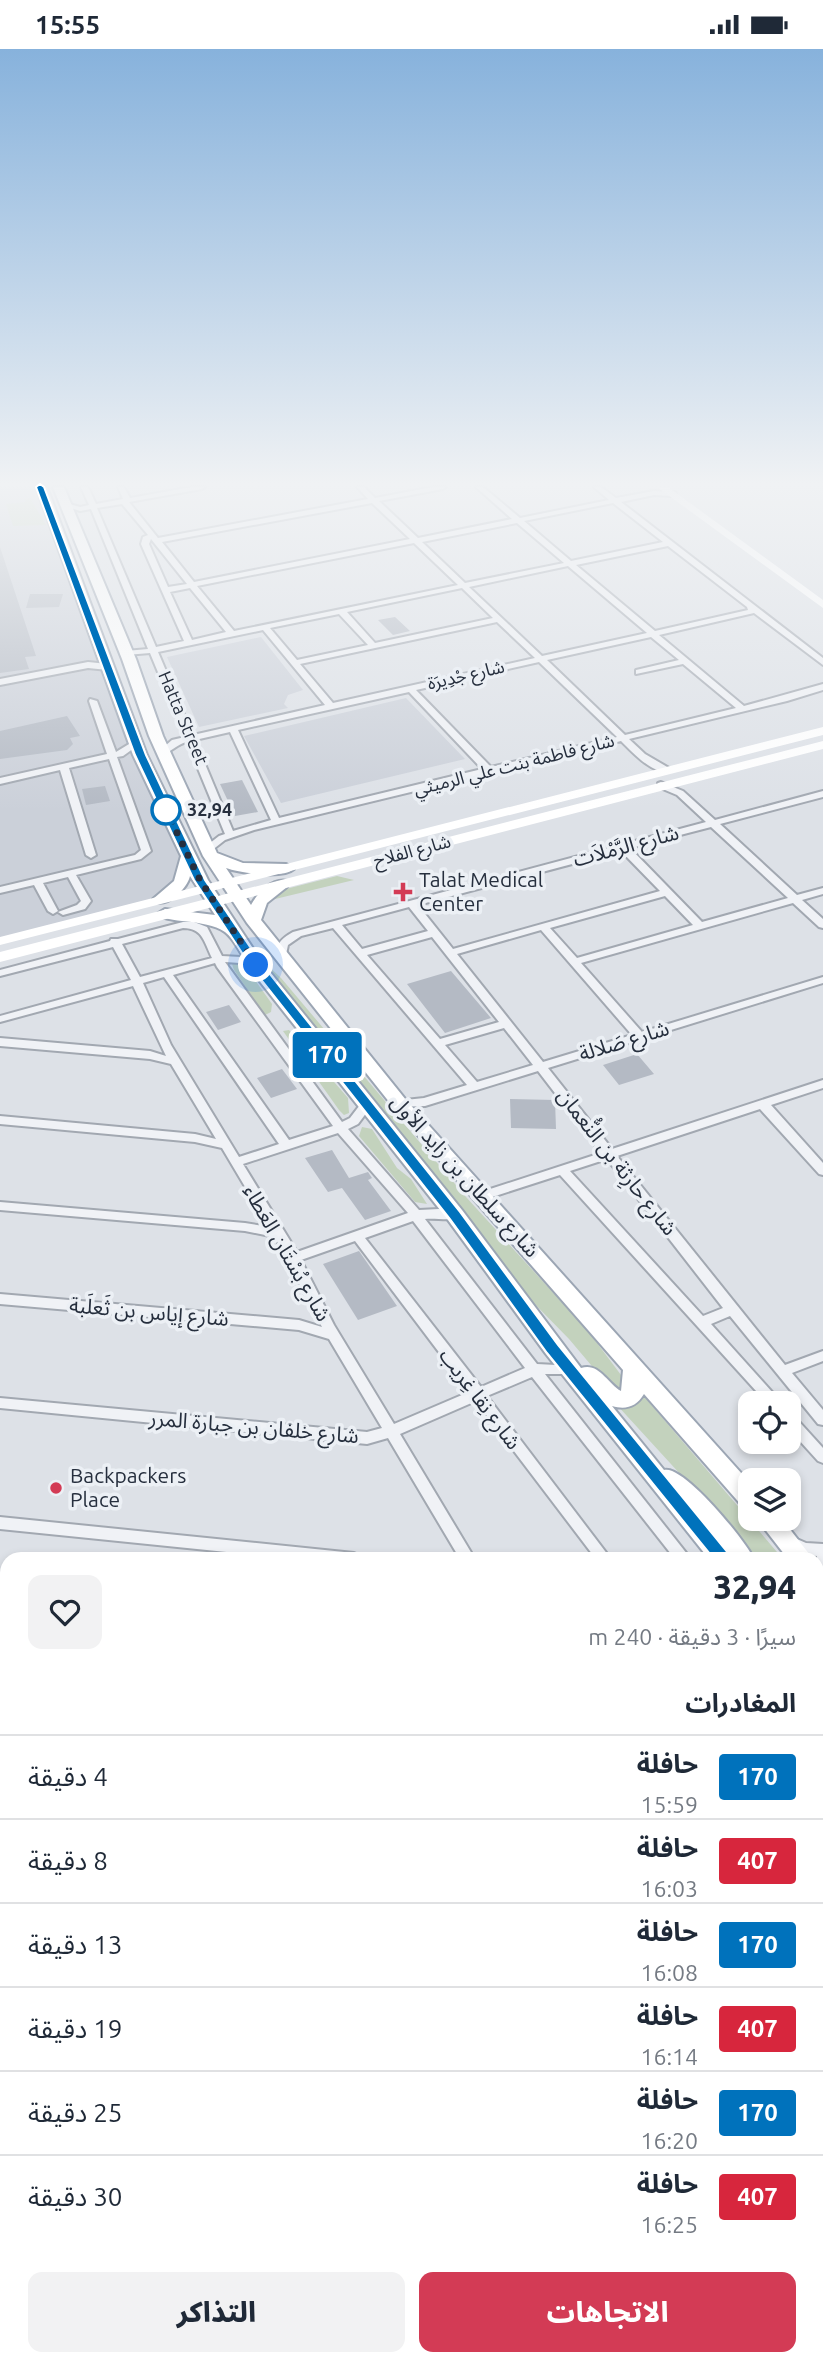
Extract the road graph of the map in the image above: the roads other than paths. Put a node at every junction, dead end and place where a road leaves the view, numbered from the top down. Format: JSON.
{"nodes":[{"id":1,"x":81,"y":595,"type":"edge"},
{"id":2,"x":107,"y":595,"type":"edge"},
{"id":3,"x":131,"y":595,"type":"edge"},
{"id":4,"x":169,"y":595,"type":"edge"},
{"id":5,"x":200,"y":595,"type":"edge"},
{"id":6,"x":419,"y":595,"type":"edge"},
{"id":7,"x":474,"y":595,"type":"edge"},
{"id":8,"x":607,"y":595,"type":"edge"},
{"id":9,"x":737,"y":595,"type":"edge"},
{"id":10,"x":750,"y":605,"type":"junction"},
{"id":11,"x":341,"y":611,"type":"junction"},
{"id":12,"x":500,"y":619,"type":"junction"},
{"id":13,"x":265,"y":627,"type":"junction"},
{"id":14,"x":232,"y":634,"type":"junction"},
{"id":15,"x":653,"y":634,"type":"junction"},
{"id":16,"x":188,"y":643,"type":"junction"},
{"id":17,"x":373,"y":646,"type":"junction"},
{"id":18,"x":154,"y":650,"type":"junction"},
{"id":19,"x":131,"y":655,"type":"junction"},
{"id":20,"x":541,"y":659,"type":"junction"},
{"id":21,"x":105,"y":661,"type":"junction"},
{"id":22,"x":685,"y":661,"type":"junction"},
{"id":23,"x":823,"y":662,"type":"edge"},
{"id":24,"x":295,"y":663,"type":"junction"},
{"id":25,"x":639,"y":672,"type":"dead end"},
{"id":26,"x":0,"y":683,"type":"edge"},
{"id":27,"x":823,"y":687,"type":"edge"},
{"id":28,"x":410,"y":688,"type":"junction"},
{"id":29,"x":93,"y":701,"type":"dead end"},
{"id":30,"x":331,"y":707,"type":"junction"},
{"id":31,"x":742,"y":709,"type":"junction"},
{"id":32,"x":233,"y":729,"type":"junction"},
{"id":33,"x":823,"y":731,"type":"edge"},
{"id":34,"x":156,"y":736,"type":"junction"},
{"id":35,"x":191,"y":738,"type":"junction"},
{"id":36,"x":623,"y":738,"type":"junction"},
{"id":37,"x":174,"y":742,"type":"junction"},
{"id":38,"x":823,"y":745,"type":"edge"},
{"id":39,"x":139,"y":749,"type":"junction"},
{"id":40,"x":163,"y":752,"type":"junction"},
{"id":41,"x":116,"y":755,"type":"junction"},
{"id":42,"x":642,"y":756,"type":"junction"},
{"id":43,"x":64,"y":767,"type":"junction"},
{"id":44,"x":666,"y":770,"type":"junction"},
{"id":45,"x":489,"y":771,"type":"junction"},
{"id":46,"x":650,"y":774,"type":"junction"},
{"id":47,"x":0,"y":781,"type":"edge"},
{"id":48,"x":679,"y":787,"type":"junction"},
{"id":49,"x":823,"y":794,"type":"edge"},
{"id":50,"x":276,"y":822,"type":"junction"},
{"id":51,"x":713,"y":823,"type":"junction"},
{"id":52,"x":230,"y":834,"type":"junction"},
{"id":53,"x":623,"y":847,"type":"junction"},
{"id":54,"x":210,"y":852,"type":"junction"},
{"id":55,"x":92,"y":855,"type":"dead end"},
{"id":56,"x":187,"y":857,"type":"junction"},
{"id":57,"x":69,"y":872,"type":"junction"},
{"id":58,"x":283,"y":876,"type":"junction"},
{"id":59,"x":37,"y":881,"type":"junction"},
{"id":60,"x":233,"y":889,"type":"junction"},
{"id":61,"x":0,"y":890,"type":"edge"},
{"id":62,"x":823,"y":891,"type":"edge"},
{"id":63,"x":666,"y":892,"type":"junction"},
{"id":64,"x":210,"y":895,"type":"junction"},
{"id":65,"x":795,"y":899,"type":"junction"},
{"id":66,"x":412,"y":904,"type":"junction"},
{"id":67,"x":163,"y":907,"type":"junction"},
{"id":68,"x":58,"y":911,"type":"joint"},
{"id":69,"x":253,"y":920,"type":"junction"},
{"id":70,"x":335,"y":924,"type":"junction"},
{"id":71,"x":823,"y":925,"type":"edge"},
{"id":72,"x":700,"y":926,"type":"junction"},
{"id":73,"x":544,"y":927,"type":"junction"},
{"id":74,"x":233,"y":930,"type":"junction"},
{"id":75,"x":434,"y":933,"type":"junction"},
{"id":76,"x":88,"y":934,"type":"junction"},
{"id":77,"x":0,"y":941,"type":"edge"},
{"id":78,"x":115,"y":941,"type":"junction"},
{"id":79,"x":360,"y":953,"type":"junction"},
{"id":80,"x":450,"y":953,"type":"junction"},
{"id":81,"x":63,"y":955,"type":"junction"},
{"id":82,"x":0,"y":957,"type":"edge"},
{"id":83,"x":281,"y":957,"type":"junction"},
{"id":84,"x":219,"y":959,"type":"junction"},
{"id":85,"x":575,"y":962,"type":"junction"},
{"id":86,"x":256,"y":965,"type":"junction"},
{"id":87,"x":166,"y":972,"type":"junction"},
{"id":88,"x":0,"y":973,"type":"edge"},
{"id":89,"x":136,"y":980,"type":"junction"},
{"id":90,"x":823,"y":981,"type":"edge"},
{"id":91,"x":0,"y":1019,"type":"edge"},
{"id":92,"x":507,"y":1023,"type":"junction"},
{"id":93,"x":639,"y":1036,"type":"junction"},
{"id":94,"x":0,"y":1042,"type":"edge"},
{"id":95,"x":438,"y":1043,"type":"junction"},
{"id":96,"x":165,"y":1045,"type":"junction"},
{"id":97,"x":150,"y":1055,"type":"junction"},
{"id":98,"x":176,"y":1062,"type":"junction"},
{"id":99,"x":542,"y":1066,"type":"junction"},
{"id":100,"x":823,"y":1084,"type":"edge"},
{"id":101,"x":475,"y":1087,"type":"junction"},
{"id":102,"x":425,"y":1102,"type":"junction"},
{"id":103,"x":762,"y":1103,"type":"junction"},
{"id":104,"x":367,"y":1104,"type":"junction"},
{"id":105,"x":406,"y":1112,"type":"junction"},
{"id":106,"x":0,"y":1120,"type":"edge"},
{"id":107,"x":215,"y":1128,"type":"junction"},
{"id":108,"x":340,"y":1128,"type":"junction"},
{"id":109,"x":195,"y":1138,"type":"junction"},
{"id":110,"x":224,"y":1145,"type":"junction"},
{"id":111,"x":286,"y":1145,"type":"junction"},
{"id":112,"x":611,"y":1154,"type":"junction"},
{"id":113,"x":235,"y":1162,"type":"junction"},
{"id":114,"x":562,"y":1170,"type":"junction"},
{"id":115,"x":823,"y":1171,"type":"edge"},
{"id":116,"x":482,"y":1196,"type":"junction"},
{"id":117,"x":0,"y":1206,"type":"edge"},
{"id":118,"x":263,"y":1209,"type":"junction"},
{"id":119,"x":416,"y":1215,"type":"junction"},
{"id":120,"x":455,"y":1215,"type":"junction"},
{"id":121,"x":245,"y":1227,"type":"junction"},
{"id":122,"x":278,"y":1233,"type":"junction"},
{"id":123,"x":358,"y":1237,"type":"junction"},
{"id":124,"x":294,"y":1258,"type":"junction"},
{"id":125,"x":0,"y":1299,"type":"edge"},
{"id":126,"x":732,"y":1310,"type":"junction"},
{"id":127,"x":322,"y":1313,"type":"junction"},
{"id":128,"x":702,"y":1322,"type":"junction"},
{"id":129,"x":299,"y":1325,"type":"junction"},
{"id":130,"x":334,"y":1335,"type":"junction"},
{"id":131,"x":548,"y":1342,"type":"junction"},
{"id":132,"x":823,"y":1356,"type":"edge"},
{"id":133,"x":634,"y":1368,"type":"junction"},
{"id":134,"x":535,"y":1369,"type":"junction"},
{"id":135,"x":570,"y":1370,"type":"junction"},
{"id":136,"x":783,"y":1371,"type":"junction"},
{"id":137,"x":764,"y":1391,"type":"edge"},
{"id":138,"x":476,"y":1395,"type":"junction"},
{"id":139,"x":0,"y":1403,"type":"edge"},
{"id":140,"x":823,"y":1420,"type":"edge"},
{"id":141,"x":392,"y":1431,"type":"junction"},
{"id":142,"x":801,"y":1433,"type":"edge"},
{"id":143,"x":823,"y":1457,"type":"edge"},
{"id":144,"x":649,"y":1467,"type":"junction"},
{"id":145,"x":738,"y":1485,"type":"edge"},
{"id":146,"x":0,"y":1523,"type":"edge"},
{"id":147,"x":779,"y":1531,"type":"edge"},
{"id":148,"x":786,"y":1539,"type":"junction"},
{"id":149,"x":823,"y":1550,"type":"edge"},
{"id":150,"x":285,"y":1552,"type":"edge"},
{"id":151,"x":461,"y":1552,"type":"edge"},
{"id":152,"x":599,"y":1552,"type":"edge"},
{"id":153,"x":679,"y":1552,"type":"edge"},
{"id":154,"x":717,"y":1552,"type":"edge"},
{"id":155,"x":737,"y":1552,"type":"edge"},
{"id":156,"x":796,"y":1552,"type":"edge"}],
"edges":[{"from":1,"to":21,"type":"main road","name":"شارع سلطان بن زايد الأول"},
{"from":2,"to":19,"type":"main road","name":"شارع سلطان بن زايد الأول"},
{"from":3,"to":18,"type":"street","name":"Hatta Street"},
{"from":4,"to":16,"type":"street"},
{"from":5,"to":14,"type":"street"},
{"from":6,"to":11,"type":"street"},
{"from":7,"to":12,"type":"street"},
{"from":8,"to":15,"type":"street"},
{"from":9,"to":10,"type":"street"},
{"from":10,"to":15,"type":"street","name":"شارع جْدِيرَة"},
{"from":10,"to":23,"type":"street"},
{"from":11,"to":13,"type":"street"},
{"from":11,"to":17,"type":"street"},
{"from":12,"to":17,"type":"street"},
{"from":12,"to":20,"type":"street"},
{"from":13,"to":14,"type":"street"},
{"from":13,"to":24,"type":"street"},
{"from":14,"to":16,"type":"street"},
{"from":15,"to":20,"type":"street","name":"شارع جْدِيرَة"},
{"from":15,"to":22,"type":"street"},
{"from":16,"to":18,"type":"street"},
{"from":17,"to":24,"type":"street"},
{"from":18,"to":19,"type":"street"},
{"from":18,"to":35,"type":"street","name":"Hatta Street"},
{"from":19,"to":34,"type":"main road","name":"شارع سلطان بن زايد الأول"},
{"from":20,"to":28,"type":"street","name":"شارع جْدِيرَة"},
{"from":20,"to":36,"type":"street"},
{"from":21,"to":26,"type":"street"},
{"from":21,"to":39,"type":"main road","name":"شارع سلطان بن زايد الأول"},
{"from":22,"to":25,"type":"street"},
{"from":22,"to":31,"type":"street"},
{"from":24,"to":30,"type":"street"},
{"from":27,"to":31,"type":"street","name":"شارع فاطمة بنت علي الرميثي"},
{"from":28,"to":30,"type":"street","name":"شارع جْدِيرَة"},
{"from":28,"to":45,"type":"street"},
{"from":29,"to":41,"type":"street"},
{"from":30,"to":32,"type":"street","name":"شارع جْدِيرَة"},
{"from":31,"to":36,"type":"street","name":"شارع فاطمة بنت علي الرميثي"},
{"from":32,"to":35,"type":"street","name":"شارع جْدِيرَة"},
{"from":32,"to":50,"type":"street"},
{"from":33,"to":44,"type":"main road","name":"شارع الفلاح"},
{"from":34,"to":37,"type":"street"},
{"from":34,"to":40,"type":"main road","name":"شارع سلطان بن زايد الأول"},
{"from":35,"to":37,"type":"street","name":"شارع جْدِيرَة"},
{"from":35,"to":52,"type":"street","name":"Hatta Street"},
{"from":36,"to":42,"type":"street"},
{"from":36,"to":45,"type":"street","name":"شارع فاطمة بنت علي الرميثي"},
{"from":37,"to":40,"type":"street","name":"شارع جْدِيرَة"},
{"from":38,"to":48,"type":"main road","name":"شارع الفلاح"},
{"from":39,"to":41,"type":"street"},
{"from":39,"to":56,"type":"main road","name":"شارع سلطان بن زايد الأول"},
{"from":40,"to":54,"type":"main road","name":"شارع سلطان بن زايد الأول"},
{"from":41,"to":43,"type":"street"},
{"from":41,"to":57,"type":"street"},
{"from":42,"to":44,"type":"street"},
{"from":42,"to":46,"type":"street"},
{"from":43,"to":47,"type":"street"},
{"from":43,"to":55,"type":"street"},
{"from":44,"to":46,"type":"main road","name":"شارع الفلاح"},
{"from":45,"to":50,"type":"street","name":"شارع فاطمة بنت علي الرميثي"},
{"from":46,"to":58,"type":"main road","name":"شارع الفلاح"},
{"from":48,"to":51,"type":"street"},
{"from":48,"to":58,"type":"main road","name":"شارع الفلاح"},
{"from":49,"to":51,"type":"street","name":"شارع الرَّمْلاَت"},
{"from":50,"to":52,"type":"street","name":"شارع فاطمة بنت علي الرميثي"},
{"from":51,"to":53,"type":"street","name":"شارع الرَّمْلاَت"},
{"from":51,"to":65,"type":"street"},
{"from":52,"to":54,"type":"street","name":"شارع فاطمة بنت علي الرميثي"},
{"from":53,"to":63,"type":"street"},
{"from":53,"to":66,"type":"street","name":"شارع الرَّمْلاَت"},
{"from":54,"to":58,"type":"main road"},
{"from":54,"to":60,"type":"main road","name":"شارع سلطان بن زايد الأول"},
{"from":56,"to":64,"type":"main road","name":"شارع سلطان بن زايد الأول"},
{"from":56,"to":67,"type":"main road"},
{"from":57,"to":59,"type":"street"},
{"from":57,"to":68,"type":"street"},
{"from":58,"to":60,"type":"main road","name":"شارع الفلاح"},
{"from":58,"to":69,"type":"main road"},
{"from":59,"to":61,"type":"street"},
{"from":59,"to":68,"type":"street"},
{"from":60,"to":64,"type":"main road","name":"شارع الفلاح"},
{"from":60,"to":69,"type":"main road","name":"شارع سلطان بن زايد الأول"},
{"from":62,"to":65,"type":"street"},
{"from":63,"to":72,"type":"street"},
{"from":63,"to":73,"type":"street"},
{"from":64,"to":67,"type":"main road","name":"شارع الفلاح"},
{"from":64,"to":74,"type":"main road","name":"شارع سلطان بن زايد الأول"},
{"from":65,"to":71,"type":"street"},
{"from":65,"to":72,"type":"street"},
{"from":66,"to":70,"type":"street","name":"شارع الرَّمْلاَت"},
{"from":66,"to":75,"type":"street","name":"شارع حارِثة بن النُّعمان"},
{"from":67,"to":74,"type":"main road"},
{"from":67,"to":76,"type":"main road","name":"شارع الفلاح"},
{"from":67,"to":77,"type":"main road","name":"شارع الفلاح"},
{"from":69,"to":83,"type":"main road","name":"شارع سلطان بن زايد الأول"},
{"from":70,"to":79,"type":"street"},
{"from":70,"to":83,"type":"street","name":"شارع الرَّمْلاَت"},
{"from":72,"to":85,"type":"street"},
{"from":73,"to":80,"type":"street"},
{"from":73,"to":85,"type":"street"},
{"from":74,"to":86,"type":"main road","name":"شارع سلطان بن زايد الأول"},
{"from":75,"to":79,"type":"street"},
{"from":75,"to":80,"type":"street","name":"شارع حارِثة بن النُّعمان"},
{"from":76,"to":81,"type":"street"},
{"from":76,"to":82,"type":"main road","name":"شارع الفلاح"},
{"from":78,"to":81,"type":"street"},
{"from":78,"to":84,"type":"street"},
{"from":78,"to":89,"type":"street","name":"شارع بُسْتَان العَطاء"},
{"from":79,"to":95,"type":"street"},
{"from":80,"to":92,"type":"street","name":"شارع حارِثة بن النُّعمان"},
{"from":81,"to":88,"type":"street"},
{"from":83,"to":105,"type":"main road","name":"شارع سلطان بن زايد الأول"},
{"from":84,"to":86,"type":"street"},
{"from":84,"to":87,"type":"street"},
{"from":84,"to":108,"type":"street"},
{"from":85,"to":93,"type":"street"},
{"from":86,"to":104,"type":"main road","name":"شارع سلطان بن زايد الأول"},
{"from":87,"to":89,"type":"street"},
{"from":87,"to":111,"type":"street"},
{"from":89,"to":91,"type":"street"},
{"from":89,"to":96,"type":"street","name":"شارع بُسْتَان العَطاء"},
{"from":90,"to":93,"type":"street","name":"شارع صَلالة"},
{"from":92,"to":95,"type":"street"},
{"from":92,"to":99,"type":"street","name":"شارع حارِثة بن النُّعمان"},
{"from":93,"to":99,"type":"street","name":"شارع صَلالة"},
{"from":94,"to":97,"type":"street"},
{"from":95,"to":101,"type":"street"},
{"from":96,"to":97,"type":"street"},
{"from":96,"to":98,"type":"street","name":"شارع بُسْتَان العَطاء"},
{"from":97,"to":98,"type":"street"},
{"from":98,"to":107,"type":"street","name":"شارع بُسْتَان العَطاء"},
{"from":99,"to":101,"type":"street","name":"شارع صَلالة"},
{"from":99,"to":112,"type":"street","name":"شارع حارِثة بن النُّعمان"},
{"from":100,"to":103,"type":"street"},
{"from":101,"to":102,"type":"street","name":"شارع صَلالة"},
{"from":102,"to":105,"type":"street"},
{"from":102,"to":105,"type":"street","name":"شارع صَلالة"},
{"from":103,"to":112,"type":"street"},
{"from":103,"to":115,"type":"street"},
{"from":104,"to":108,"type":"street"},
{"from":104,"to":120,"type":"main road","name":"شارع سلطان بن زايد الأول"},
{"from":105,"to":116,"type":"main road","name":"شارع سلطان بن زايد الأول"},
{"from":106,"to":109,"type":"street"},
{"from":107,"to":109,"type":"street"},
{"from":107,"to":110,"type":"street","name":"شارع بُسْتَان العَطاء"},
{"from":108,"to":111,"type":"street"},
{"from":108,"to":119,"type":"street"},
{"from":109,"to":110,"type":"street"},
{"from":110,"to":113,"type":"street","name":"شارع بُسْتَان العَطاء"},
{"from":111,"to":113,"type":"street"},
{"from":112,"to":114,"type":"street"},
{"from":112,"to":126,"type":"street","name":"شارع حارِثة بن النُّعمان"},
{"from":113,"to":118,"type":"street","name":"شارع بُسْتَان العَطاء"},
{"from":114,"to":116,"type":"street"},
{"from":114,"to":128,"type":"street"},
{"from":116,"to":133,"type":"main road","name":"شارع سلطان بن زايد الأول"},
{"from":117,"to":121,"type":"street"},
{"from":118,"to":121,"type":"street"},
{"from":118,"to":122,"type":"street","name":"شارع بُسْتَان العَطاء"},
{"from":119,"to":120,"type":"street"},
{"from":119,"to":123,"type":"street"},
{"from":119,"to":134,"type":"street"},
{"from":120,"to":131,"type":"main road","name":"شارع سلطان بن زايد الأول"},
{"from":121,"to":122,"type":"street"},
{"from":122,"to":124,"type":"street","name":"شارع بُسْتَان العَطاء"},
{"from":123,"to":124,"type":"street"},
{"from":123,"to":138,"type":"street","name":"شارع نِقا غِريب"},
{"from":124,"to":127,"type":"street","name":"شارع بُسْتَان العَطاء"},
{"from":125,"to":129,"type":"street","name":"شارع إياس بن ثَعلَبة"},
{"from":126,"to":128,"type":"street"},
{"from":126,"to":136,"type":"street","name":"شارع حارِثة بن النُّعمان"},
{"from":127,"to":129,"type":"street"},
{"from":127,"to":130,"type":"street","name":"شارع بُسْتَان العَطاء"},
{"from":128,"to":137,"type":"street"},
{"from":129,"to":130,"type":"street","name":"شارع إياس بن ثَعلَبة"},
{"from":130,"to":141,"type":"street","name":"شارع بُسْتَان العَطاء"},
{"from":131,"to":133,"type":"main road"},
{"from":131,"to":134,"type":"street","name":"شارع خلفان بن جبارة المرر"},
{"from":131,"to":135,"type":"main road","name":"شارع سلطان بن زايد الأول"},
{"from":132,"to":136,"type":"street"},
{"from":133,"to":145,"type":"main road","name":"شارع سلطان بن زايد الأول"},
{"from":134,"to":135,"type":"street","name":"شارع خلفان بن جبارة المرر"},
{"from":134,"to":138,"type":"street","name":"شارع خلفان بن جبارة المرر"},
{"from":134,"to":153,"type":"street"},
{"from":135,"to":144,"type":"main road","name":"شارع سلطان بن زايد الأول"},
{"from":136,"to":140,"type":"street","name":"شارع حارِثة بن النُّعمان"},
{"from":138,"to":141,"type":"street","name":"شارع خلفان بن جبارة المرر"},
{"from":138,"to":152,"type":"street","name":"شارع نِقا غِريب"},
{"from":139,"to":141,"type":"street","name":"شارع خلفان بن جبارة المرر"},
{"from":141,"to":151,"type":"street","name":"شارع بُسْتَان العَطاء"},
{"from":142,"to":143,"type":"street"},
{"from":144,"to":154,"type":"main road","name":"شارع سلطان بن زايد الأول"},
{"from":144,"to":155,"type":"main road"},
{"from":146,"to":150,"type":"street"},
{"from":147,"to":148,"type":"main road"},
{"from":148,"to":149,"type":"street"},
{"from":148,"to":156,"type":"main road"}]}
